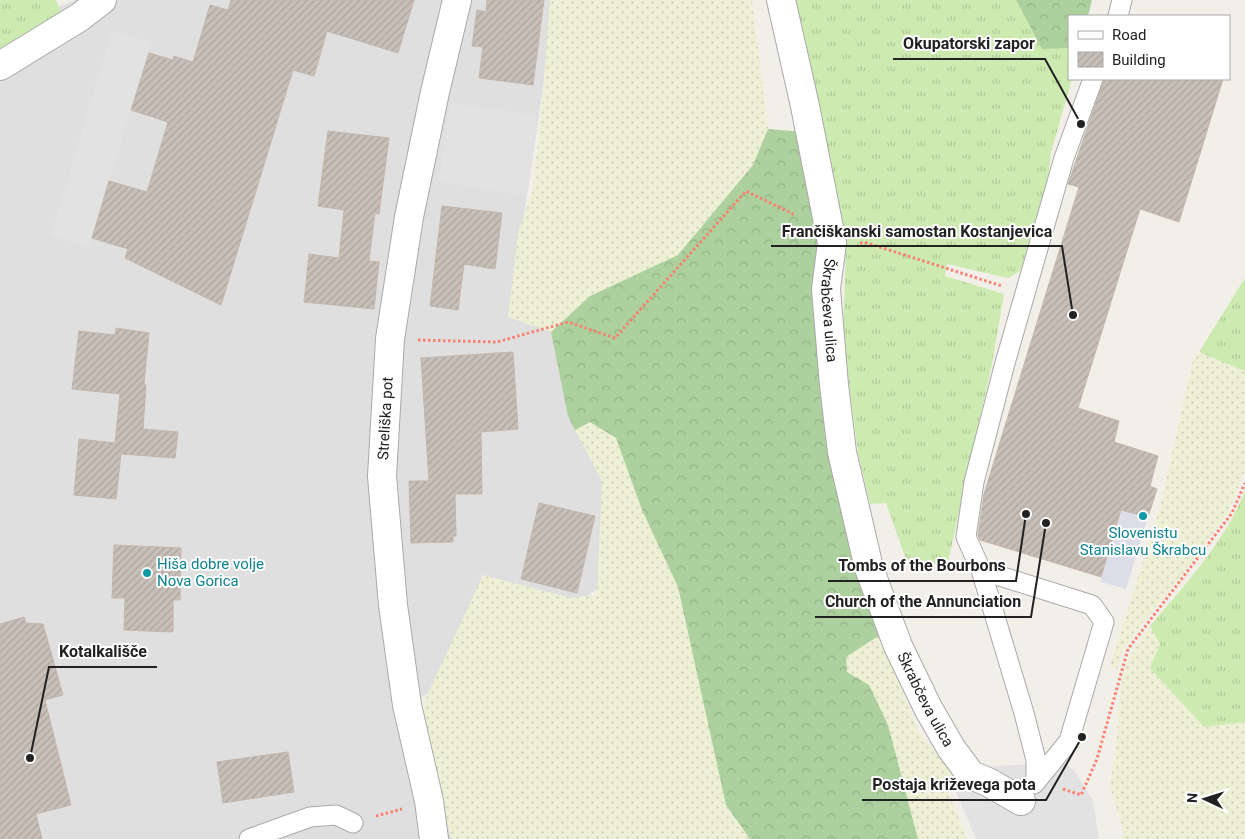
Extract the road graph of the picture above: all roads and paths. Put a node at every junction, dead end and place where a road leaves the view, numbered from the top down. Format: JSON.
{"nodes":[{"id":1,"x":102,"y":0,"type":"edge"},
{"id":2,"x":457,"y":0,"type":"edge"},
{"id":3,"x":781,"y":0,"type":"edge"},
{"id":4,"x":1122,"y":0,"type":"edge"},
{"id":5,"x":1118,"y":15,"type":"edge"},
{"id":6,"x":0,"y":66,"type":"edge"},
{"id":7,"x":1093,"y":80,"type":"edge"},
{"id":8,"x":798,"y":223,"type":"dead end"},
{"id":9,"x":832,"y":243,"type":"junction"},
{"id":10,"x":1002,"y":296,"type":"dead end"},
{"id":11,"x":390,"y":339,"type":"junction"},
{"id":12,"x":1245,"y":483,"type":"edge"},
{"id":13,"x":982,"y":570,"type":"junction"},
{"id":14,"x":1028,"y":790,"type":"junction"},
{"id":15,"x":428,"y":801,"type":"junction"},
{"id":16,"x":352,"y":823,"type":"joint"},
{"id":17,"x":249,"y":839,"type":"edge"},
{"id":18,"x":434,"y":839,"type":"edge"}],
"edges":[{"from":1,"to":6,"type":"street"},
{"from":2,"to":11,"type":"street","name":"Streliška pot"},
{"from":3,"to":9,"type":"street","name":"Škrabčeva ulica"},
{"from":4,"to":5,"type":"lane"},
{"from":7,"to":13,"type":"lane"},
{"from":8,"to":11,"type":"path"},
{"from":9,"to":10,"type":"path"},
{"from":9,"to":14,"type":"street","name":"Škrabčeva ulica"},
{"from":11,"to":15,"type":"street","name":"Streliška pot"},
{"from":12,"to":14,"type":"path"},
{"from":13,"to":14,"type":"lane"},
{"from":13,"to":14,"type":"lane"},
{"from":15,"to":16,"type":"path"},
{"from":15,"to":18,"type":"street","name":"Streliška pot"},
{"from":16,"to":17,"type":"lane"}]}
